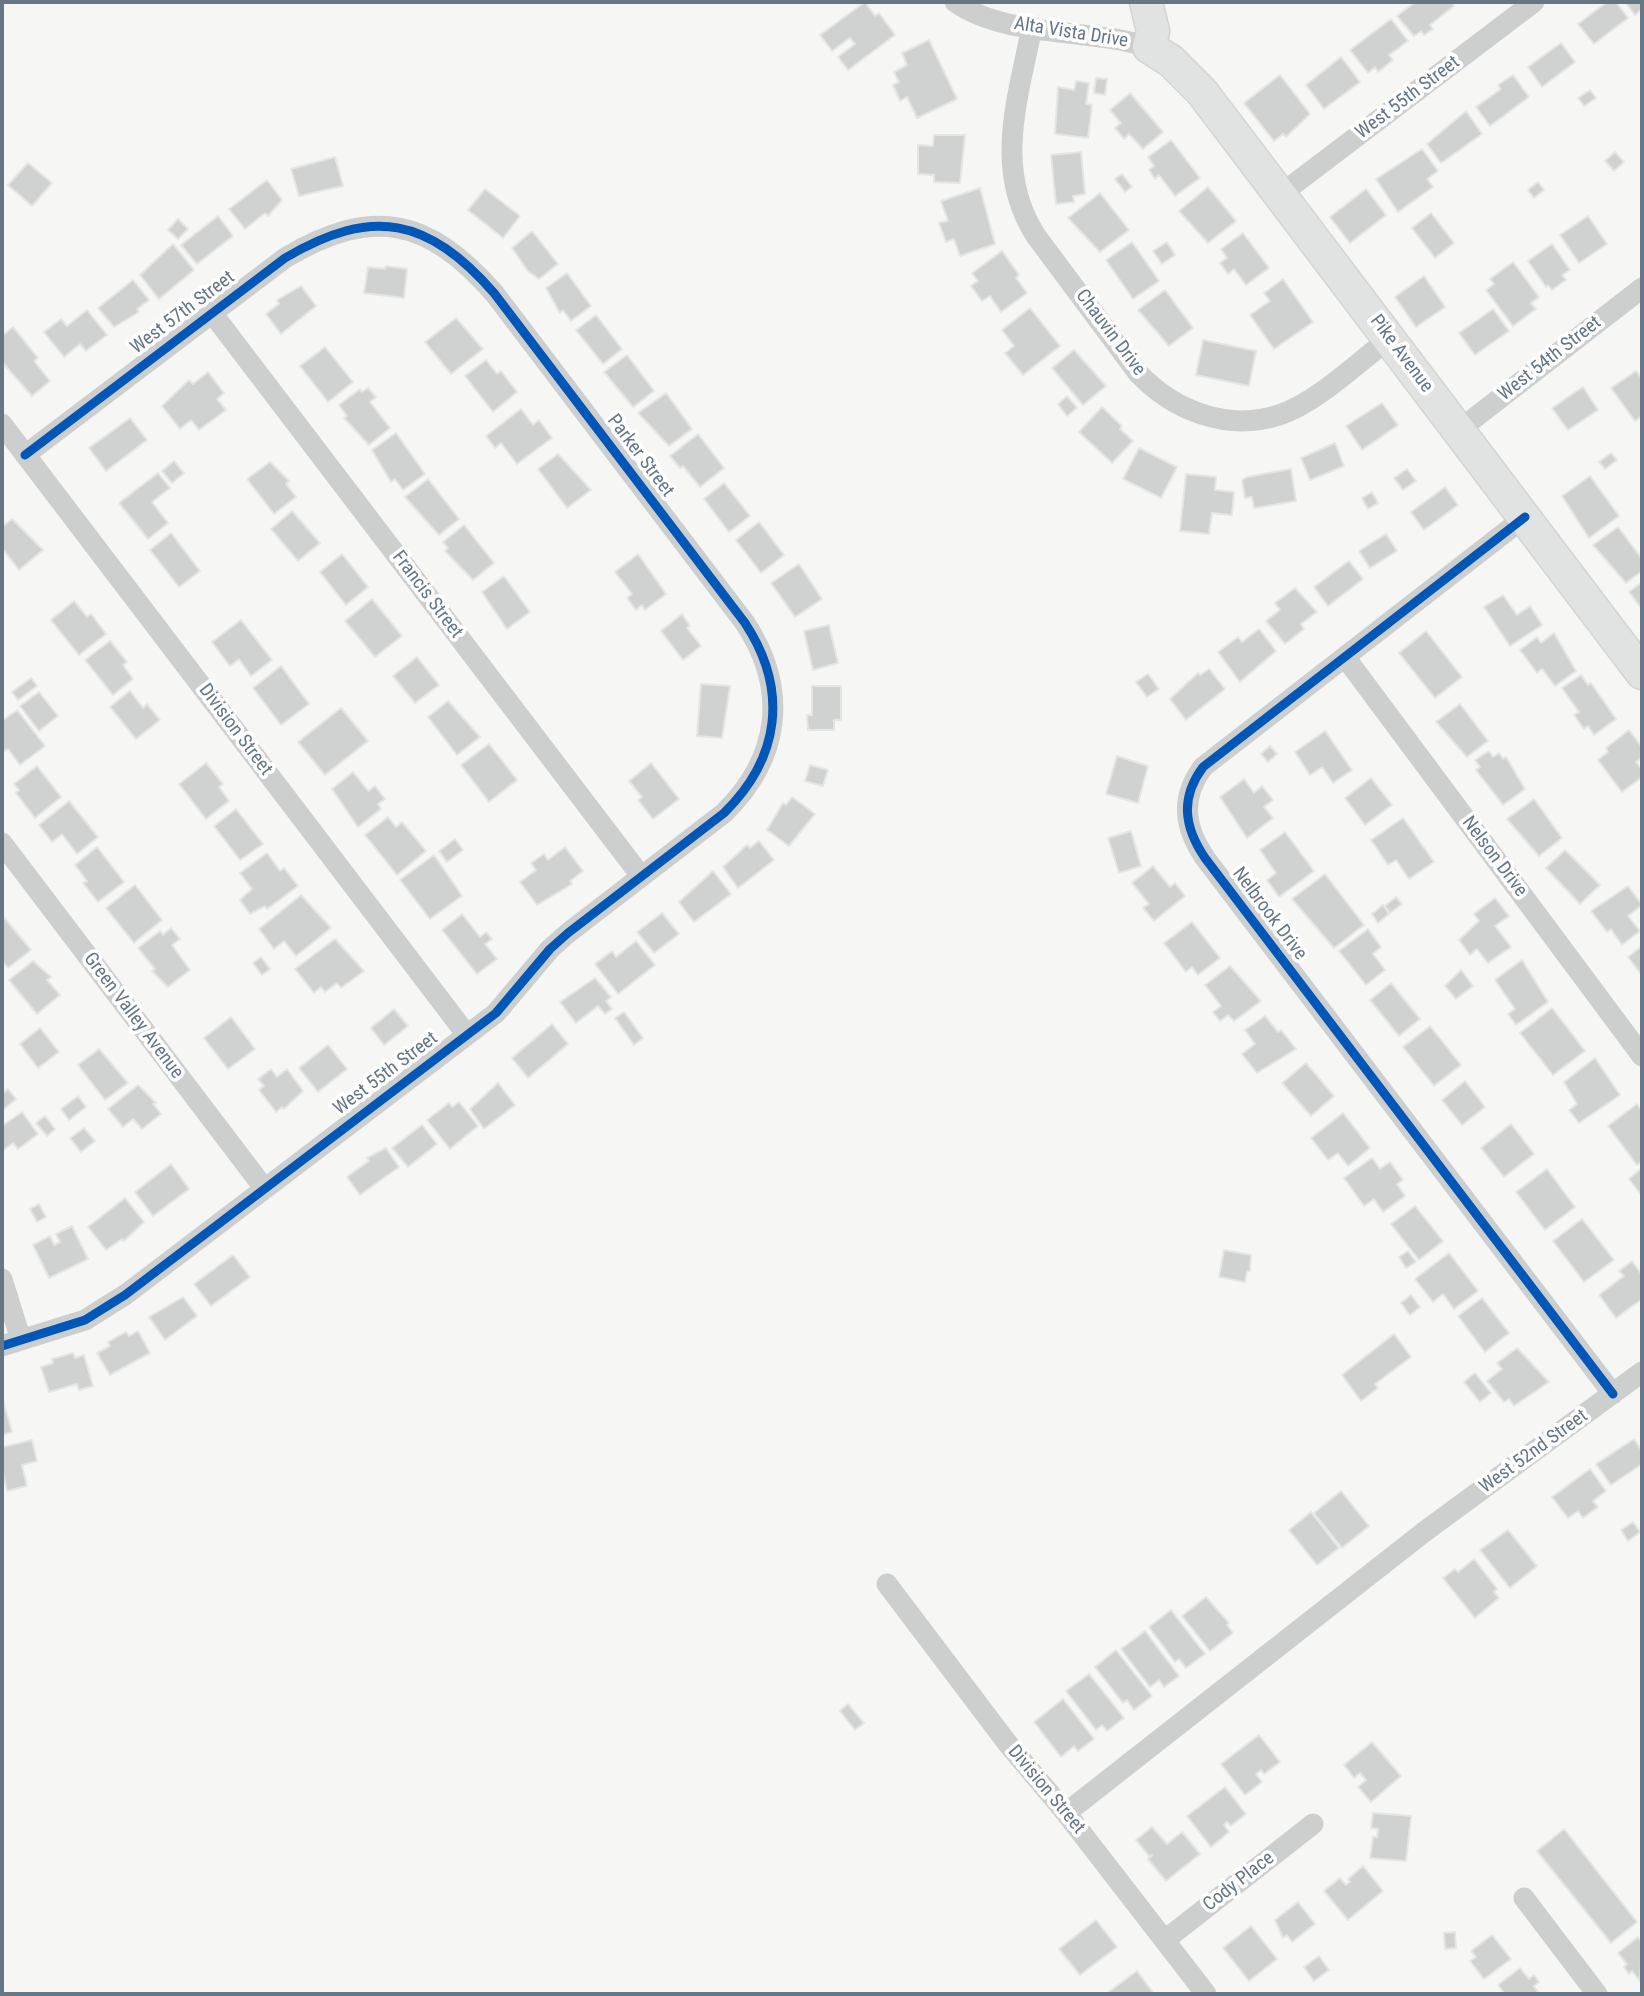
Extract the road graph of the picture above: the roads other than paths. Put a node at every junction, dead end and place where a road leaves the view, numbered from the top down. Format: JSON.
{"nodes":[{"id":1,"x":955,"y":2,"type":"edge"},
{"id":2,"x":1146,"y":2,"type":"edge"},
{"id":3,"x":1534,"y":2,"type":"edge"},
{"id":4,"x":1032,"y":27,"type":"junction"},
{"id":5,"x":1149,"y":47,"type":"junction"},
{"id":6,"x":1281,"y":194,"type":"junction"},
{"id":7,"x":374,"y":227,"type":"joint"},
{"id":8,"x":1642,"y":288,"type":"edge"},
{"id":9,"x":212,"y":313,"type":"junction"},
{"id":10,"x":1389,"y":339,"type":"junction"},
{"id":11,"x":2,"y":425,"type":"edge"},
{"id":12,"x":1459,"y":430,"type":"junction"},
{"id":13,"x":25,"y":455,"type":"junction"},
{"id":14,"x":1525,"y":517,"type":"junction"},
{"id":15,"x":1345,"y":657,"type":"junction"},
{"id":16,"x":1642,"y":673,"type":"edge"},
{"id":17,"x":754,"y":777,"type":"joint"},
{"id":18,"x":2,"y":844,"type":"edge"},
{"id":19,"x":641,"y":876,"type":"junction"},
{"id":20,"x":467,"y":1035,"type":"junction"},
{"id":21,"x":1642,"y":1056,"type":"edge"},
{"id":22,"x":264,"y":1188,"type":"junction"},
{"id":23,"x":2,"y":1279,"type":"edge"},
{"id":24,"x":11,"y":1343,"type":"edge"},
{"id":25,"x":1642,"y":1372,"type":"edge"},
{"id":26,"x":1613,"y":1394,"type":"junction"},
{"id":27,"x":887,"y":1584,"type":"dead end"},
{"id":28,"x":1066,"y":1813,"type":"junction"},
{"id":29,"x":1313,"y":1824,"type":"dead end"},
{"id":30,"x":1524,"y":1898,"type":"dead end"},
{"id":31,"x":1165,"y":1940,"type":"junction"},
{"id":32,"x":1206,"y":1994,"type":"edge"},
{"id":33,"x":1597,"y":1994,"type":"edge"}],
"edges":[{"from":1,"to":4,"type":"street","name":"Alta Vista Drive"},
{"from":2,"to":5,"type":"street"},
{"from":3,"to":6,"type":"street","name":"West 55th Street"},
{"from":4,"to":5,"type":"street","name":"Alta Vista Drive"},
{"from":4,"to":10,"type":"street","name":"Chauvin Drive"},
{"from":5,"to":6,"type":"street","name":"Pike Avenue"},
{"from":6,"to":10,"type":"street","name":"Pike Avenue"},
{"from":7,"to":9,"type":"street","name":"West 57th Street"},
{"from":7,"to":17,"type":"street","name":"Parker Street"},
{"from":8,"to":12,"type":"street","name":"West 54th Street"},
{"from":9,"to":13,"type":"street","name":"West 57th Street"},
{"from":9,"to":19,"type":"street","name":"Francis Street"},
{"from":10,"to":12,"type":"street","name":"Pike Avenue"},
{"from":11,"to":13,"type":"street","name":"Division Street"},
{"from":12,"to":14,"type":"street","name":"Pike Avenue"},
{"from":13,"to":20,"type":"street","name":"Division Street"},
{"from":14,"to":15,"type":"street","name":"Nelbrook Drive"},
{"from":14,"to":16,"type":"street","name":"Pike Avenue"},
{"from":15,"to":21,"type":"street","name":"Nelson Drive"},
{"from":15,"to":26,"type":"street","name":"Nelbrook Drive"},
{"from":17,"to":19,"type":"street","name":"West 55th Street"},
{"from":18,"to":22,"type":"street","name":"Green Valley Avenue"},
{"from":19,"to":20,"type":"street","name":"West 55th Street"},
{"from":20,"to":22,"type":"street","name":"West 55th Street"},
{"from":22,"to":24,"type":"street","name":"West 55th Street"},
{"from":23,"to":24,"type":"street"},
{"from":25,"to":26,"type":"street","name":"West 52nd Street"},
{"from":26,"to":28,"type":"street","name":"West 52nd Street"},
{"from":27,"to":28,"type":"street","name":"Division Street"},
{"from":28,"to":31,"type":"street","name":"Division Street"},
{"from":29,"to":31,"type":"street","name":"Cody Place"},
{"from":30,"to":33,"type":"street"},
{"from":31,"to":32,"type":"street","name":"Division Street"}]}
